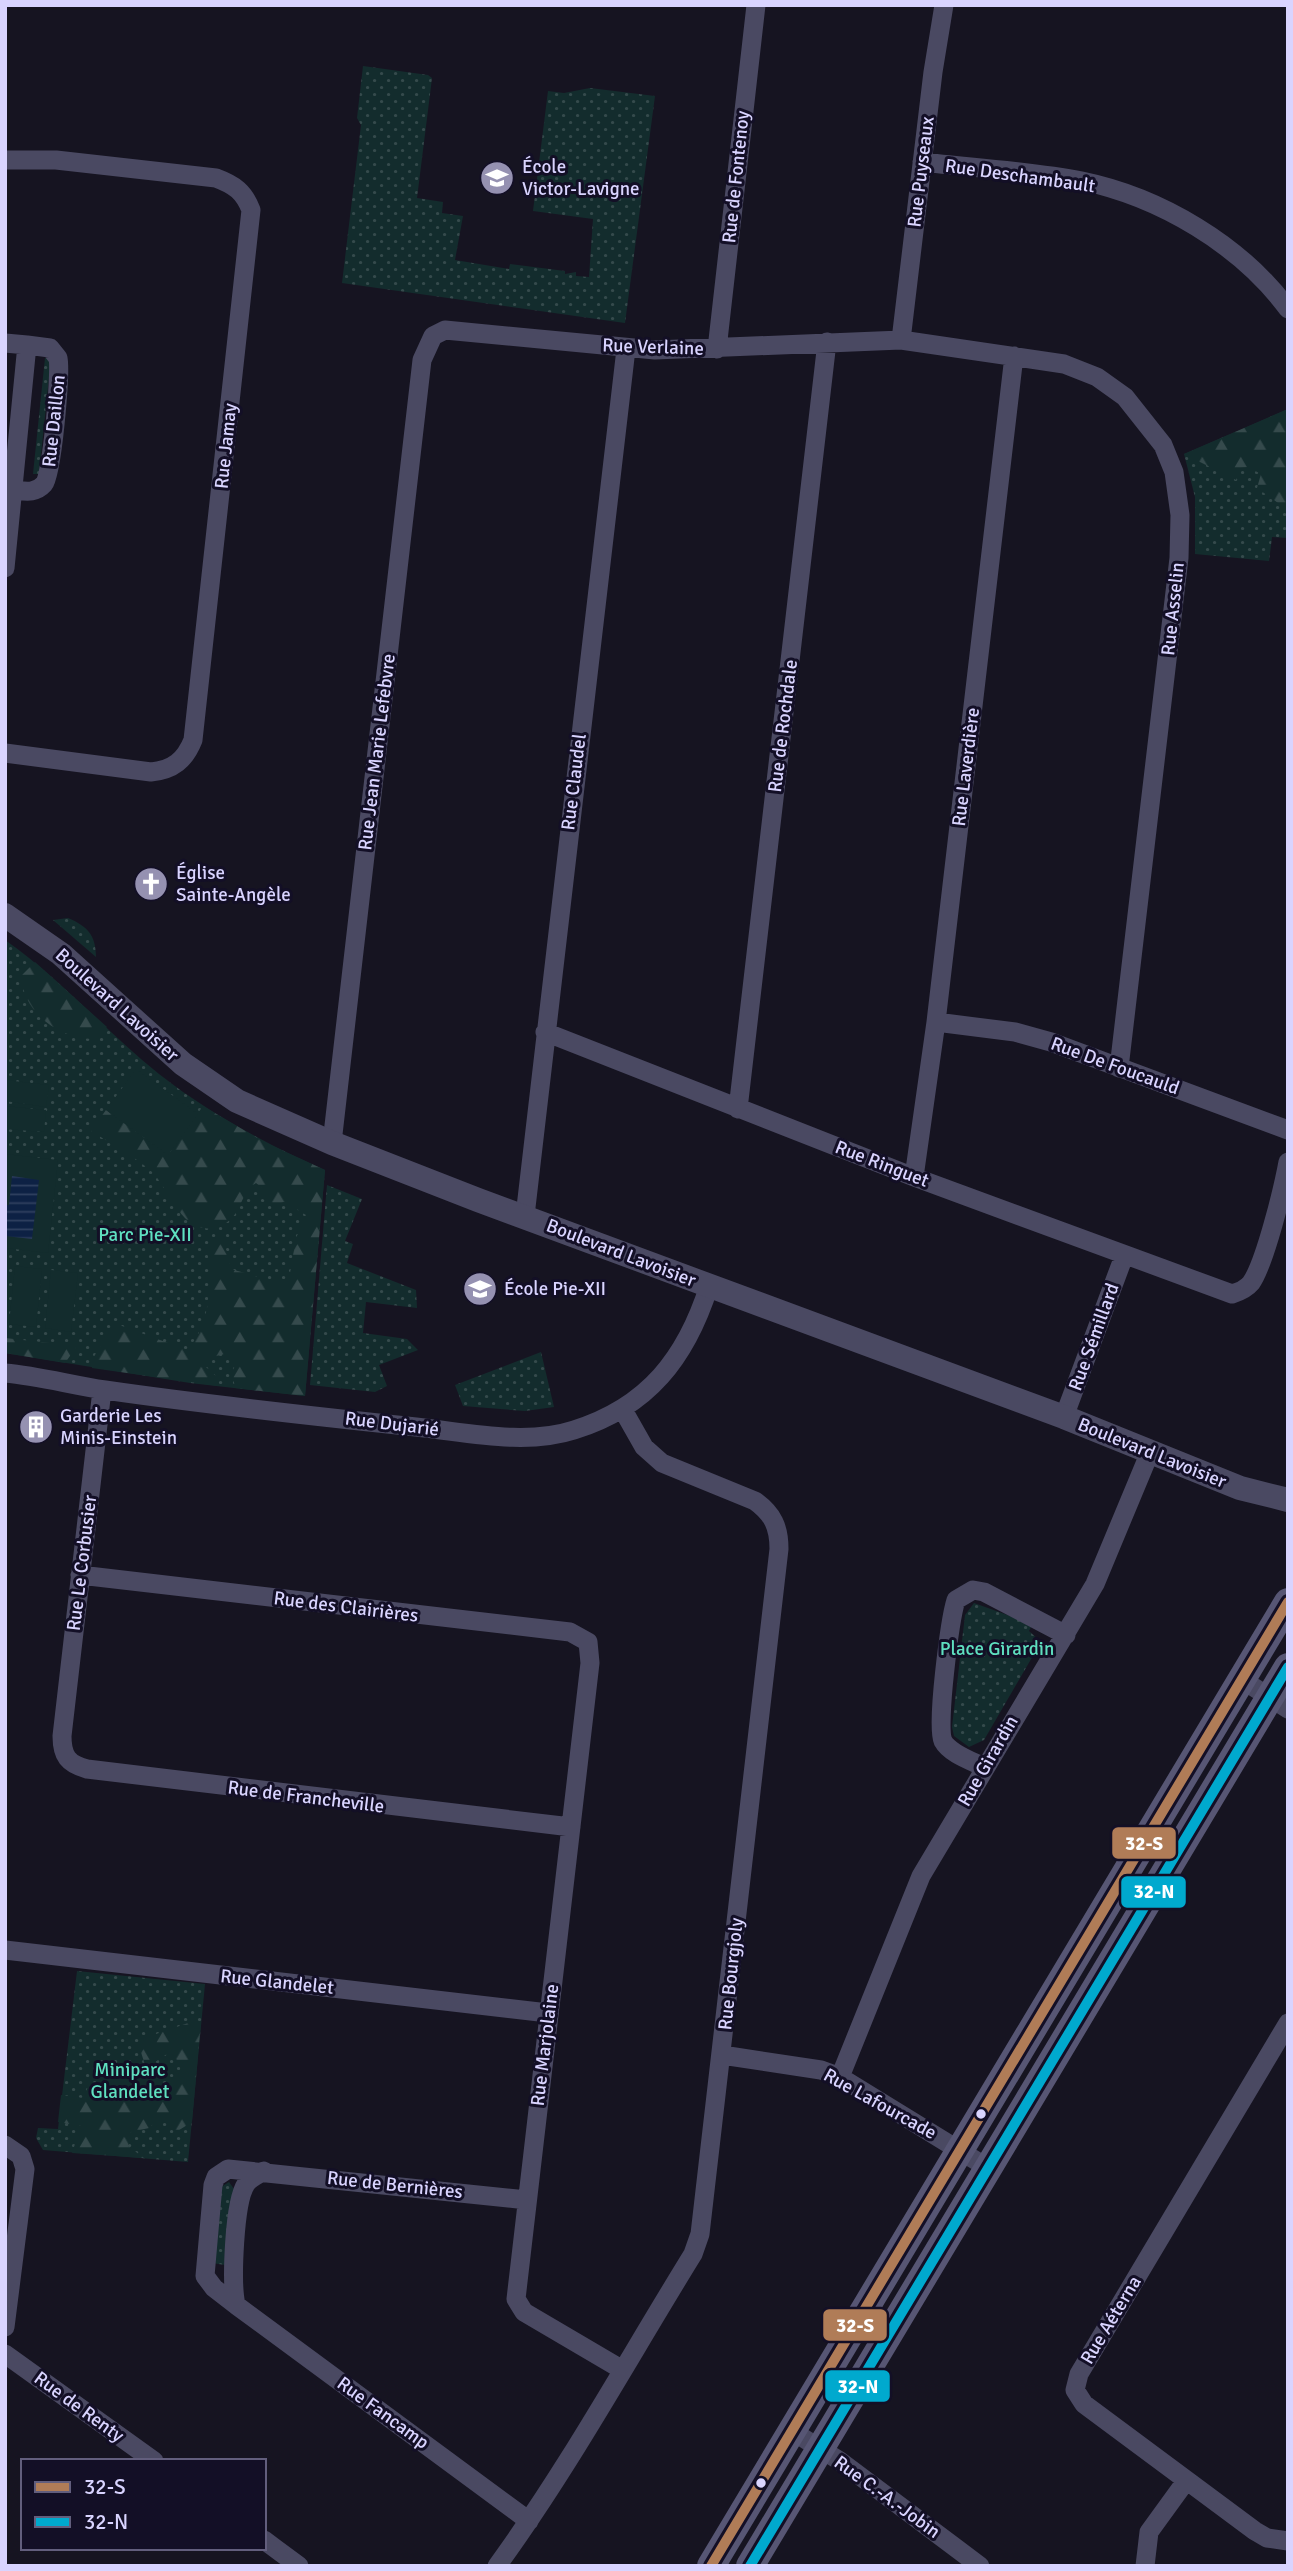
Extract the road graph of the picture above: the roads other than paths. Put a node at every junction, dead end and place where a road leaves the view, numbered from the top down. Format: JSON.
{"nodes":[{"id":1,"x":756,"y":5,"type":"edge"},
{"id":2,"x":944,"y":5,"type":"edge"},
{"id":3,"x":5,"y":160,"type":"edge"},
{"id":4,"x":922,"y":162,"type":"junction"},
{"id":5,"x":1288,"y":309,"type":"edge"},
{"id":6,"x":901,"y":340,"type":"junction"},
{"id":7,"x":5,"y":342,"type":"edge"},
{"id":8,"x":827,"y":342,"type":"junction"},
{"id":9,"x":27,"y":345,"type":"junction"},
{"id":10,"x":626,"y":349,"type":"junction"},
{"id":11,"x":717,"y":349,"type":"junction"},
{"id":12,"x":1014,"y":356,"type":"junction"},
{"id":13,"x":422,"y":360,"type":"joint"},
{"id":14,"x":13,"y":490,"type":"junction"},
{"id":15,"x":5,"y":568,"type":"edge"},
{"id":16,"x":5,"y":753,"type":"edge"},
{"id":17,"x":5,"y":915,"type":"edge"},
{"id":18,"x":936,"y":1022,"type":"junction"},
{"id":19,"x":545,"y":1032,"type":"junction"},
{"id":20,"x":1119,"y":1068,"type":"junction"},
{"id":21,"x":738,"y":1109,"type":"junction"},
{"id":22,"x":1288,"y":1130,"type":"edge"},
{"id":23,"x":332,"y":1143,"type":"junction"},
{"id":24,"x":1288,"y":1162,"type":"edge"},
{"id":25,"x":914,"y":1177,"type":"junction"},
{"id":26,"x":525,"y":1216,"type":"junction"},
{"id":27,"x":1124,"y":1256,"type":"junction"},
{"id":28,"x":709,"y":1286,"type":"junction"},
{"id":29,"x":5,"y":1373,"type":"edge"},
{"id":30,"x":102,"y":1390,"type":"junction"},
{"id":31,"x":623,"y":1410,"type":"junction"},
{"id":32,"x":1064,"y":1417,"type":"junction"},
{"id":33,"x":1150,"y":1452,"type":"junction"},
{"id":34,"x":1288,"y":1500,"type":"edge"},
{"id":35,"x":80,"y":1575,"type":"junction"},
{"id":36,"x":1288,"y":1602,"type":"edge"},
{"id":37,"x":1066,"y":1635,"type":"junction"},
{"id":38,"x":590,"y":1663,"type":"joint"},
{"id":39,"x":1288,"y":1667,"type":"edge"},
{"id":40,"x":1241,"y":1679,"type":"junction"},
{"id":41,"x":1278,"y":1703,"type":"edge"},
{"id":42,"x":62,"y":1736,"type":"joint"},
{"id":43,"x":984,"y":1767,"type":"junction"},
{"id":44,"x":571,"y":1827,"type":"junction"},
{"id":45,"x":5,"y":1950,"type":"edge"},
{"id":46,"x":548,"y":2013,"type":"junction"},
{"id":47,"x":1288,"y":2023,"type":"edge"},
{"id":48,"x":722,"y":2055,"type":"junction"},
{"id":49,"x":840,"y":2077,"type":"junction"},
{"id":50,"x":5,"y":2145,"type":"edge"},
{"id":51,"x":961,"y":2151,"type":"junction"},
{"id":52,"x":988,"y":2168,"type":"junction"},
{"id":53,"x":264,"y":2171,"type":"junction"},
{"id":54,"x":214,"y":2185,"type":"joint"},
{"id":55,"x":527,"y":2200,"type":"junction"},
{"id":56,"x":236,"y":2305,"type":"junction"},
{"id":57,"x":5,"y":2327,"type":"edge"},
{"id":58,"x":5,"y":2354,"type":"edge"},
{"id":59,"x":621,"y":2369,"type":"junction"},
{"id":60,"x":792,"y":2431,"type":"junction"},
{"id":61,"x":821,"y":2449,"type":"junction"},
{"id":62,"x":151,"y":2459,"type":"edge"},
{"id":63,"x":1186,"y":2481,"type":"junction"},
{"id":64,"x":529,"y":2521,"type":"junction"},
{"id":65,"x":266,"y":2541,"type":"edge"},
{"id":66,"x":1288,"y":2541,"type":"edge"},
{"id":67,"x":299,"y":2566,"type":"edge"},
{"id":68,"x":497,"y":2566,"type":"edge"},
{"id":69,"x":711,"y":2566,"type":"edge"},
{"id":70,"x":750,"y":2566,"type":"edge"},
{"id":71,"x":980,"y":2566,"type":"edge"},
{"id":72,"x":1145,"y":2566,"type":"edge"}],
"edges":[{"from":1,"to":11,"type":"street","name":"Rue de Fontenoy"},
{"from":2,"to":4,"type":"street","name":"Rue Puyseaux"},
{"from":3,"to":16,"type":"street","name":"Rue Jamay"},
{"from":4,"to":5,"type":"street","name":"Rue Deschambault"},
{"from":4,"to":6,"type":"street","name":"Rue Puyseaux"},
{"from":6,"to":8,"type":"street","name":"Rue Verlaine"},
{"from":6,"to":12,"type":"street","name":"Rue Asselin"},
{"from":7,"to":9,"type":"street","name":"Rue Daillon"},
{"from":8,"to":11,"type":"street","name":"Rue Verlaine"},
{"from":8,"to":21,"type":"street","name":"Rue de Rochdale"},
{"from":9,"to":14,"type":"street","name":"Rue Daillon"},
{"from":9,"to":14,"type":"street","name":"Rue Daillon"},
{"from":10,"to":11,"type":"street","name":"Rue Verlaine"},
{"from":10,"to":13,"type":"street","name":"Rue Verlaine"},
{"from":10,"to":19,"type":"street","name":"Rue Claudel"},
{"from":12,"to":18,"type":"street","name":"Rue Laverdière"},
{"from":12,"to":20,"type":"street","name":"Rue Asselin"},
{"from":13,"to":23,"type":"street","name":"Rue Jean Marie Lefebvre"},
{"from":14,"to":15,"type":"street","name":"Rue Daillon"},
{"from":17,"to":23,"type":"street","name":"Boulevard Lavoisier"},
{"from":18,"to":20,"type":"street","name":"Rue De Foucauld"},
{"from":18,"to":25,"type":"street","name":"Rue Laverdière"},
{"from":19,"to":21,"type":"street","name":"Rue Ringuet"},
{"from":19,"to":26,"type":"street","name":"Rue Claudel"},
{"from":20,"to":22,"type":"street","name":"Rue De Foucauld"},
{"from":21,"to":25,"type":"street","name":"Rue Ringuet"},
{"from":23,"to":26,"type":"street","name":"Boulevard Lavoisier"},
{"from":24,"to":27,"type":"street","name":"Rue Ringuet"},
{"from":25,"to":27,"type":"street","name":"Rue Ringuet"},
{"from":26,"to":28,"type":"street","name":"Boulevard Lavoisier"},
{"from":27,"to":32,"type":"street","name":"Rue Sémillard"},
{"from":28,"to":31,"type":"street","name":"Rue Dujarié"},
{"from":28,"to":32,"type":"street","name":"Boulevard Lavoisier"},
{"from":29,"to":30,"type":"street","name":"Rue Dujarié"},
{"from":30,"to":31,"type":"street","name":"Rue Dujarié"},
{"from":30,"to":35,"type":"street","name":"Rue Le Corbusier"},
{"from":31,"to":48,"type":"street","name":"Rue Bourgjoly"},
{"from":32,"to":33,"type":"street","name":"Boulevard Lavoisier"},
{"from":33,"to":34,"type":"street","name":"Boulevard Lavoisier"},
{"from":33,"to":37,"type":"street","name":"Rue Girardin"},
{"from":35,"to":38,"type":"street","name":"Rue des Clairières"},
{"from":35,"to":42,"type":"street","name":"Rue Le Corbusier"},
{"from":36,"to":40,"type":"main road"},
{"from":37,"to":43,"type":"street","name":"Rue Girardin"},
{"from":37,"to":43,"type":"street"},
{"from":38,"to":44,"type":"street","name":"Rue Marjolaine"},
{"from":39,"to":41,"type":"main road"},
{"from":40,"to":41,"type":"street"},
{"from":40,"to":51,"type":"main road"},
{"from":41,"to":52,"type":"main road"},
{"from":42,"to":44,"type":"street","name":"Rue de Francheville"},
{"from":43,"to":49,"type":"street","name":"Rue Girardin"},
{"from":44,"to":46,"type":"street","name":"Rue Marjolaine"},
{"from":45,"to":46,"type":"street","name":"Rue Glandelet"},
{"from":46,"to":55,"type":"street","name":"Rue Marjolaine"},
{"from":47,"to":63,"type":"street","name":"Rue Aéterna"},
{"from":48,"to":49,"type":"street","name":"Rue Lafourcade"},
{"from":48,"to":59,"type":"street","name":"Rue Bourgjoly"},
{"from":49,"to":51,"type":"street","name":"Rue Lafourcade"},
{"from":50,"to":57,"type":"street"},
{"from":51,"to":52,"type":"street","name":"Rue Lafourcade"},
{"from":51,"to":60,"type":"main road"},
{"from":52,"to":61,"type":"main road"},
{"from":53,"to":54,"type":"street","name":"Rue de Bernières"},
{"from":53,"to":55,"type":"street","name":"Rue de Bernières"},
{"from":53,"to":56,"type":"street"},
{"from":54,"to":56,"type":"street","name":"Rue Fancamp"},
{"from":55,"to":59,"type":"street","name":"Rue Marjolaine"},
{"from":56,"to":64,"type":"street","name":"Rue Fancamp"},
{"from":58,"to":62,"type":"street","name":"Rue de Renty"},
{"from":59,"to":64,"type":"street","name":"Rue Bourgjoly"},
{"from":60,"to":61,"type":"street","name":"Rue C.-A.-Jobin"},
{"from":60,"to":69,"type":"main road"},
{"from":61,"to":70,"type":"main road"},
{"from":61,"to":71,"type":"street","name":"Rue C.-A.-Jobin"},
{"from":63,"to":66,"type":"street","name":"Rue Aéterna"},
{"from":63,"to":72,"type":"street"},
{"from":64,"to":68,"type":"street","name":"Rue Bourgjoly"},
{"from":65,"to":67,"type":"street"}]}
